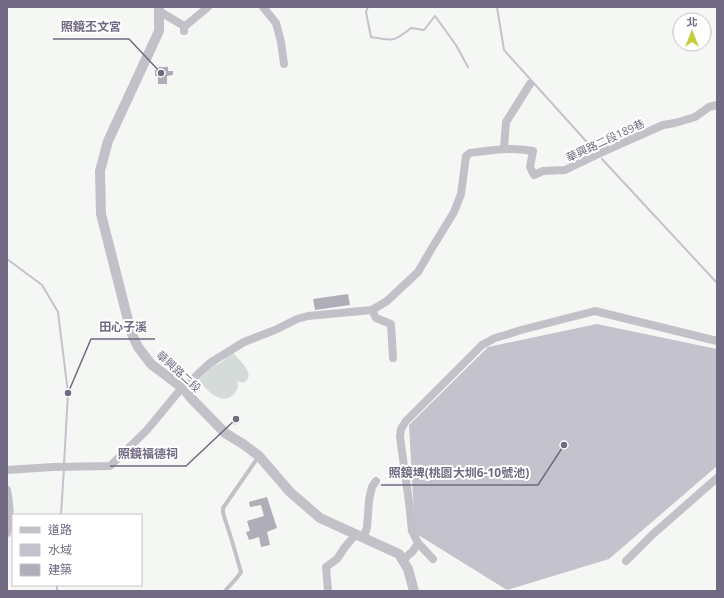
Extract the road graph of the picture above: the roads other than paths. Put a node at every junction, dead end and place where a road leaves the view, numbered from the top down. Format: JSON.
{"nodes":[{"id":1,"x":208,"y":7,"type":"edge"},
{"id":2,"x":263,"y":7,"type":"edge"},
{"id":3,"x":159,"y":9,"type":"edge"},
{"id":4,"x":284,"y":64,"type":"dead end"},
{"id":5,"x":530,"y":84,"type":"dead end"},
{"id":6,"x":717,"y":105,"type":"edge"},
{"id":7,"x":504,"y":148,"type":"junction"},
{"id":8,"x":372,"y":310,"type":"junction"},
{"id":9,"x":717,"y":341,"type":"edge"},
{"id":10,"x":393,"y":358,"type":"dead end"},
{"id":11,"x":184,"y":389,"type":"junction"},
{"id":12,"x":259,"y":456,"type":"junction"},
{"id":13,"x":7,"y":470,"type":"edge"},
{"id":14,"x":717,"y":478,"type":"edge"},
{"id":15,"x":376,"y":481,"type":"dead end"},
{"id":16,"x":7,"y":490,"type":"edge"},
{"id":17,"x":7,"y":533,"type":"edge"},
{"id":18,"x":359,"y":536,"type":"junction"},
{"id":19,"x":418,"y":543,"type":"junction"},
{"id":20,"x":433,"y":559,"type":"dead end"},
{"id":21,"x":403,"y":560,"type":"junction"},
{"id":22,"x":626,"y":561,"type":"dead end"},
{"id":23,"x":225,"y":591,"type":"edge"},
{"id":24,"x":328,"y":591,"type":"edge"},
{"id":25,"x":414,"y":591,"type":"edge"}],
"edges":[{"from":1,"to":3,"type":"street"},
{"from":2,"to":4,"type":"street"},
{"from":3,"to":11,"type":"street","name":"華興路二段"},
{"from":5,"to":7,"type":"street"},
{"from":6,"to":7,"type":"street","name":"華興路二段189巷"},
{"from":7,"to":8,"type":"street","name":"華興路二段189巷"},
{"from":8,"to":10,"type":"street"},
{"from":8,"to":11,"type":"street","name":"華興路二段189巷"},
{"from":9,"to":19,"type":"street"},
{"from":11,"to":12,"type":"street","name":"華興路二段"},
{"from":11,"to":13,"type":"street","name":"華興路二段189巷"},
{"from":12,"to":18,"type":"street","name":"華興路二段"},
{"from":12,"to":23,"type":"lane"},
{"from":14,"to":22,"type":"street"},
{"from":15,"to":18,"type":"street"},
{"from":16,"to":17,"type":"street"},
{"from":18,"to":21,"type":"street","name":"華興路二段"},
{"from":18,"to":24,"type":"street"},
{"from":19,"to":20,"type":"street"},
{"from":19,"to":21,"type":"street"},
{"from":21,"to":25,"type":"street"}]}
